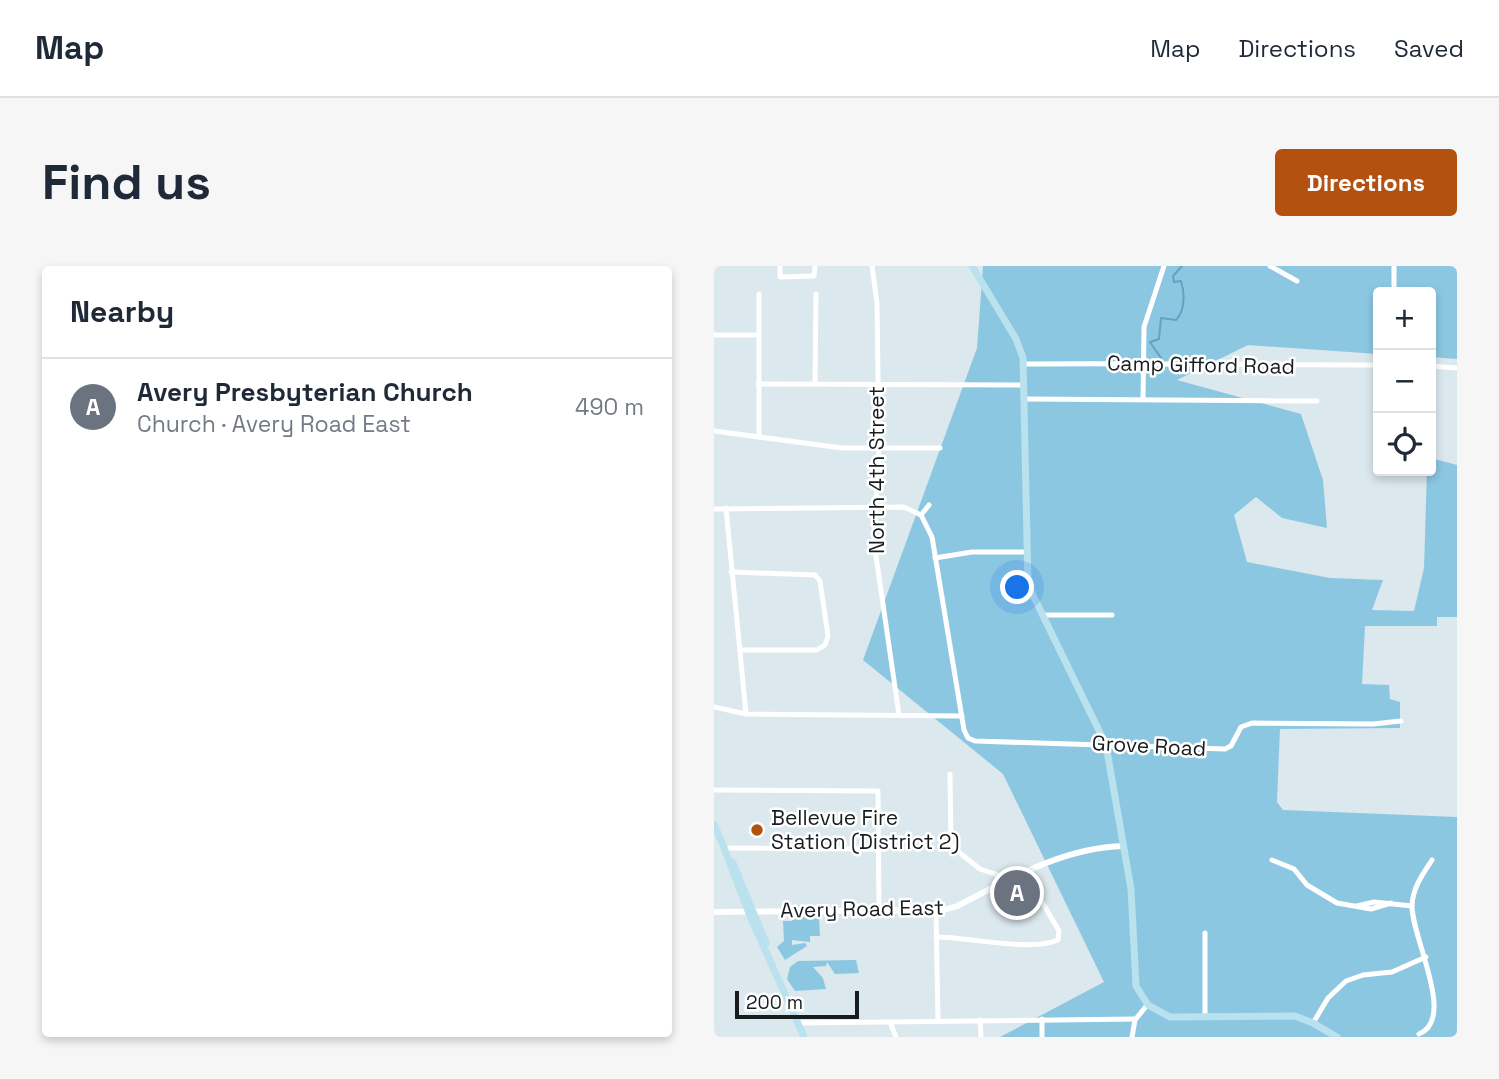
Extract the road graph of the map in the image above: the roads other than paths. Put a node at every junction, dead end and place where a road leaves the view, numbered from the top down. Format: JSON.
{"nodes":[{"id":1,"x":780,"y":266,"type":"edge"},
{"id":2,"x":815,"y":266,"type":"edge"},
{"id":3,"x":872,"y":266,"type":"edge"},
{"id":4,"x":972,"y":266,"type":"edge"},
{"id":5,"x":1164,"y":266,"type":"edge"},
{"id":6,"x":1270,"y":266,"type":"edge"},
{"id":7,"x":1394,"y":266,"type":"edge"},
{"id":8,"x":1297,"y":281,"type":"dead end"},
{"id":9,"x":1394,"y":287,"type":"edge"},
{"id":10,"x":759,"y":294,"type":"dead end"},
{"id":11,"x":816,"y":294,"type":"dead end"},
{"id":12,"x":714,"y":335,"type":"edge"},
{"id":13,"x":758,"y":335,"type":"junction"},
{"id":14,"x":1143,"y":363,"type":"junction"},
{"id":15,"x":1024,"y":364,"type":"junction"},
{"id":16,"x":1373,"y":365,"type":"edge"},
{"id":17,"x":1436,"y":366,"type":"edge"},
{"id":18,"x":1457,"y":368,"type":"edge"},
{"id":19,"x":758,"y":384,"type":"junction"},
{"id":20,"x":815,"y":384,"type":"junction"},
{"id":21,"x":877,"y":384,"type":"junction"},
{"id":22,"x":1024,"y":386,"type":"junction"},
{"id":23,"x":1025,"y":399,"type":"junction"},
{"id":24,"x":1143,"y":400,"type":"junction"},
{"id":25,"x":1317,"y":401,"type":"dead end"},
{"id":26,"x":714,"y":431,"type":"edge"},
{"id":27,"x":759,"y":437,"type":"junction"},
{"id":28,"x":878,"y":447,"type":"junction"},
{"id":29,"x":940,"y":448,"type":"dead end"},
{"id":30,"x":929,"y":505,"type":"dead end"},
{"id":31,"x":876,"y":507,"type":"junction"},
{"id":32,"x":726,"y":508,"type":"junction"},
{"id":33,"x":714,"y":509,"type":"edge"},
{"id":34,"x":921,"y":515,"type":"junction"},
{"id":35,"x":1026,"y":552,"type":"junction"},
{"id":36,"x":935,"y":558,"type":"junction"},
{"id":37,"x":732,"y":572,"type":"junction"},
{"id":38,"x":1042,"y":615,"type":"junction"},
{"id":39,"x":1112,"y":615,"type":"dead end"},
{"id":40,"x":740,"y":650,"type":"junction"},
{"id":41,"x":714,"y":707,"type":"edge"},
{"id":42,"x":746,"y":714,"type":"junction"},
{"id":43,"x":900,"y":715,"type":"junction"},
{"id":44,"x":962,"y":716,"type":"junction"},
{"id":45,"x":1401,"y":720,"type":"dead end"},
{"id":46,"x":1106,"y":745,"type":"junction"},
{"id":47,"x":950,"y":774,"type":"dead end"},
{"id":48,"x":714,"y":790,"type":"edge"},
{"id":49,"x":714,"y":824,"type":"edge"},
{"id":50,"x":1123,"y":846,"type":"junction"},
{"id":51,"x":724,"y":848,"type":"junction"},
{"id":52,"x":878,"y":849,"type":"junction"},
{"id":53,"x":1272,"y":860,"type":"dead end"},
{"id":54,"x":1432,"y":860,"type":"dead end"},
{"id":55,"x":1024,"y":872,"type":"junction"},
{"id":56,"x":1010,"y":878,"type":"junction"},
{"id":57,"x":1412,"y":906,"type":"junction"},
{"id":58,"x":936,"y":910,"type":"junction"},
{"id":59,"x":879,"y":911,"type":"junction"},
{"id":60,"x":714,"y":912,"type":"edge"},
{"id":61,"x":751,"y":912,"type":"junction"},
{"id":62,"x":1205,"y":933,"type":"dead end"},
{"id":63,"x":936,"y":937,"type":"junction"},
{"id":64,"x":1426,"y":957,"type":"junction"},
{"id":65,"x":1148,"y":1004,"type":"junction"},
{"id":66,"x":1205,"y":1017,"type":"junction"},
{"id":67,"x":1042,"y":1019,"type":"junction"},
{"id":68,"x":1135,"y":1019,"type":"junction"},
{"id":69,"x":980,"y":1020,"type":"junction"},
{"id":70,"x":938,"y":1021,"type":"junction"},
{"id":71,"x":890,"y":1022,"type":"junction"},
{"id":72,"x":798,"y":1023,"type":"junction"},
{"id":73,"x":1313,"y":1023,"type":"junction"},
{"id":74,"x":1419,"y":1034,"type":"dead end"},
{"id":75,"x":804,"y":1037,"type":"edge"},
{"id":76,"x":896,"y":1037,"type":"edge"},
{"id":77,"x":981,"y":1037,"type":"edge"},
{"id":78,"x":1042,"y":1037,"type":"edge"},
{"id":79,"x":1132,"y":1037,"type":"edge"},
{"id":80,"x":1336,"y":1037,"type":"edge"}],
"edges":[{"from":1,"to":2,"type":"street"},
{"from":3,"to":21,"type":"street","name":"North 4th Street"},
{"from":4,"to":15,"type":"main road"},
{"from":5,"to":14,"type":"street"},
{"from":6,"to":8,"type":"street"},
{"from":7,"to":9,"type":"street"},
{"from":10,"to":13,"type":"street"},
{"from":11,"to":20,"type":"street"},
{"from":12,"to":13,"type":"street"},
{"from":13,"to":19,"type":"street"},
{"from":14,"to":15,"type":"street","name":"Camp Gifford Road"},
{"from":14,"to":16,"type":"street","name":"Camp Gifford Road"},
{"from":14,"to":24,"type":"street"},
{"from":15,"to":22,"type":"main road"},
{"from":17,"to":18,"type":"street"},
{"from":19,"to":20,"type":"street"},
{"from":19,"to":27,"type":"street"},
{"from":20,"to":21,"type":"street"},
{"from":21,"to":22,"type":"street"},
{"from":21,"to":28,"type":"street","name":"North 4th Street"},
{"from":22,"to":23,"type":"main road"},
{"from":23,"to":24,"type":"street"},
{"from":23,"to":35,"type":"main road"},
{"from":24,"to":25,"type":"street"},
{"from":26,"to":27,"type":"street"},
{"from":27,"to":28,"type":"street"},
{"from":28,"to":29,"type":"street"},
{"from":28,"to":31,"type":"street","name":"North 4th Street"},
{"from":30,"to":34,"type":"street"},
{"from":31,"to":32,"type":"street"},
{"from":31,"to":34,"type":"street"},
{"from":31,"to":43,"type":"street","name":"North 4th Street"},
{"from":32,"to":33,"type":"street"},
{"from":32,"to":37,"type":"street"},
{"from":34,"to":36,"type":"street"},
{"from":35,"to":36,"type":"street"},
{"from":35,"to":38,"type":"main road"},
{"from":36,"to":44,"type":"street"},
{"from":37,"to":40,"type":"street"},
{"from":37,"to":40,"type":"street"},
{"from":38,"to":39,"type":"street"},
{"from":38,"to":46,"type":"main road"},
{"from":40,"to":42,"type":"street"},
{"from":41,"to":42,"type":"street"},
{"from":42,"to":43,"type":"street"},
{"from":43,"to":44,"type":"street"},
{"from":44,"to":46,"type":"street","name":"Grove Road"},
{"from":45,"to":46,"type":"street","name":"Grove Road"},
{"from":46,"to":50,"type":"main road"},
{"from":47,"to":56,"type":"street"},
{"from":48,"to":52,"type":"street"},
{"from":49,"to":51,"type":"main road"},
{"from":50,"to":55,"type":"street","name":"Avery Road East"},
{"from":50,"to":65,"type":"main road"},
{"from":51,"to":52,"type":"street"},
{"from":51,"to":61,"type":"main road"},
{"from":52,"to":59,"type":"street"},
{"from":53,"to":57,"type":"street"},
{"from":54,"to":57,"type":"street"},
{"from":55,"to":56,"type":"street","name":"Avery Road East"},
{"from":55,"to":63,"type":"street"},
{"from":56,"to":58,"type":"street","name":"Avery Road East"},
{"from":57,"to":64,"type":"street"},
{"from":58,"to":59,"type":"street","name":"Avery Road East"},
{"from":58,"to":63,"type":"street"},
{"from":59,"to":61,"type":"street","name":"Avery Road East"},
{"from":60,"to":61,"type":"street","name":"Avery Road East"},
{"from":61,"to":72,"type":"main road"},
{"from":62,"to":66,"type":"street"},
{"from":63,"to":70,"type":"street"},
{"from":64,"to":73,"type":"street"},
{"from":64,"to":74,"type":"street"},
{"from":65,"to":66,"type":"main road"},
{"from":65,"to":68,"type":"street"},
{"from":66,"to":73,"type":"main road"},
{"from":67,"to":68,"type":"street"},
{"from":67,"to":69,"type":"street"},
{"from":67,"to":78,"type":"street"},
{"from":68,"to":79,"type":"street"},
{"from":69,"to":70,"type":"street"},
{"from":69,"to":77,"type":"street"},
{"from":70,"to":71,"type":"street"},
{"from":71,"to":72,"type":"street"},
{"from":71,"to":76,"type":"street"},
{"from":72,"to":75,"type":"main road"},
{"from":73,"to":80,"type":"main road"}]}
